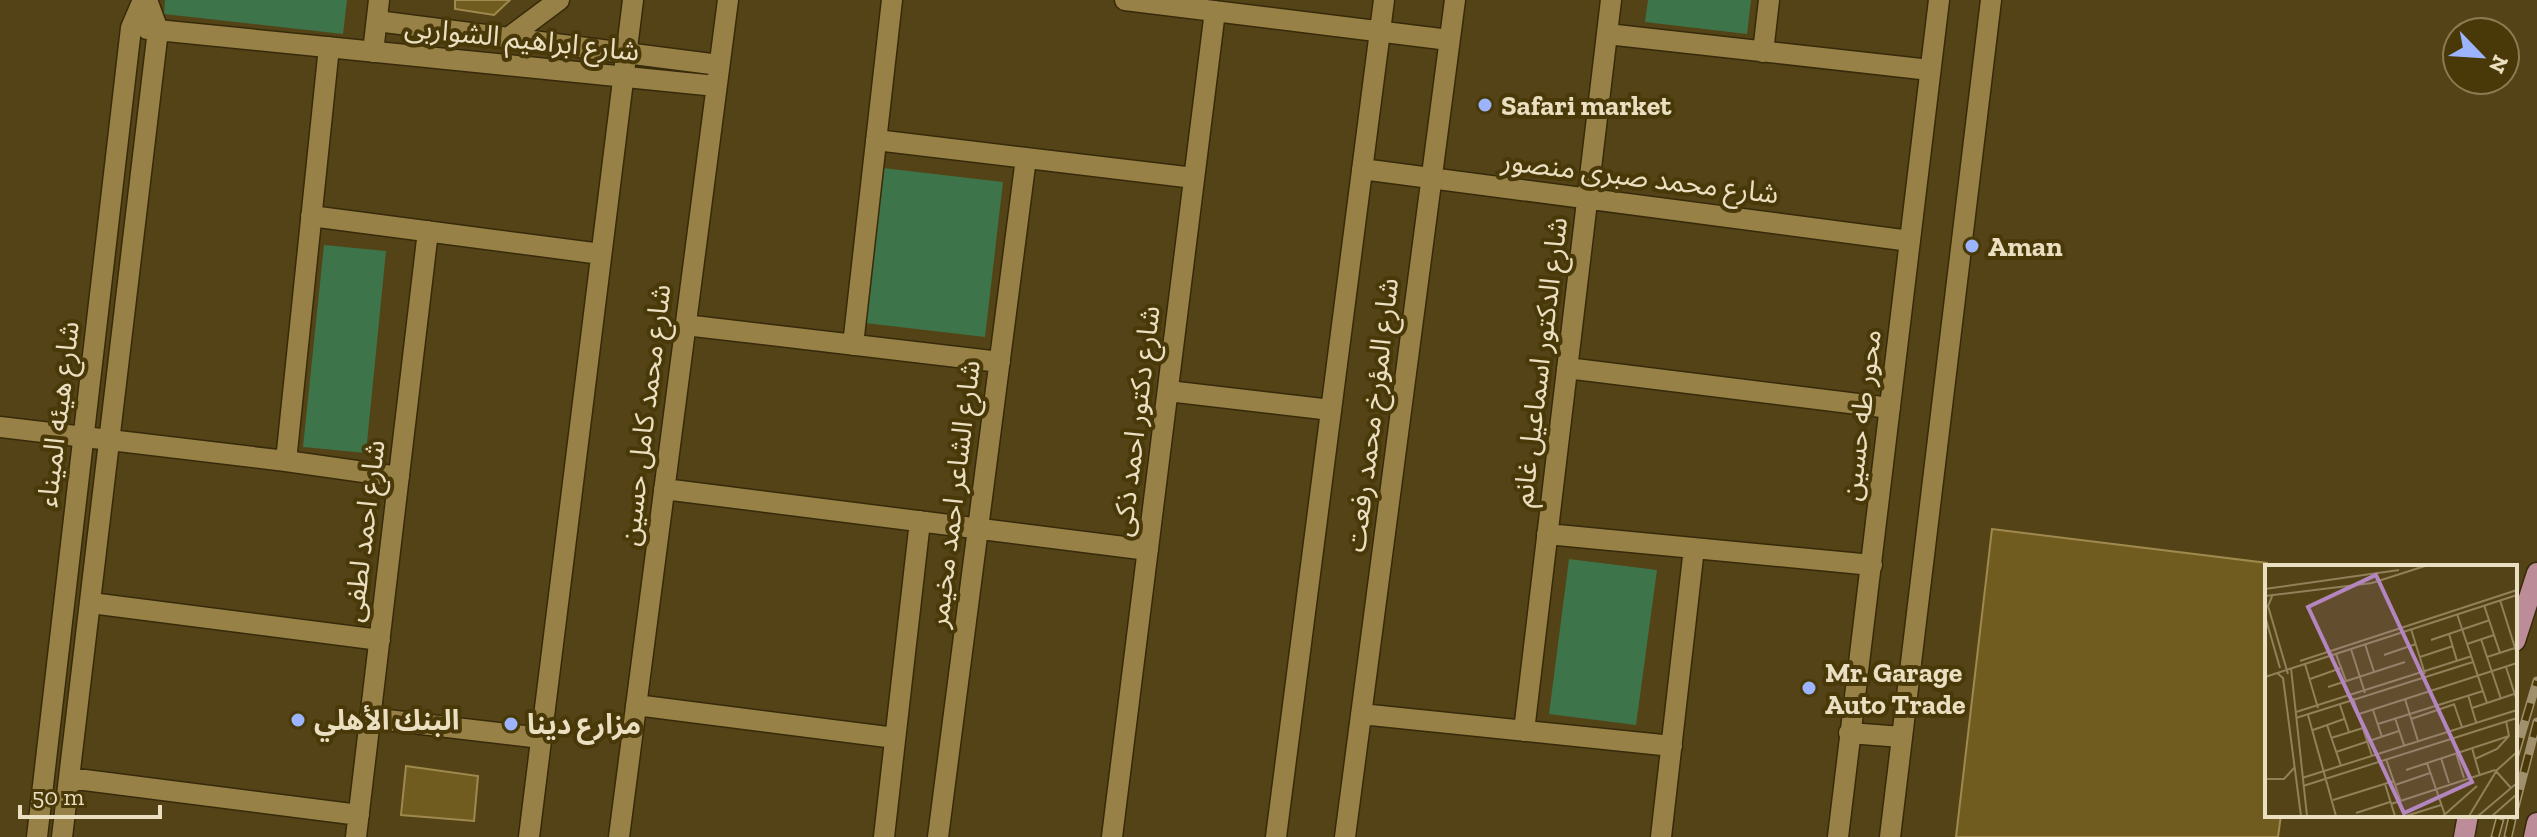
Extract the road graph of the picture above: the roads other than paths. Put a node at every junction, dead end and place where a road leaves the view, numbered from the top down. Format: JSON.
{"nodes":[{"id":1,"x":145,"y":0,"type":"edge"},
{"id":2,"x":379,"y":0,"type":"edge"},
{"id":3,"x":559,"y":0,"type":"edge"},
{"id":4,"x":633,"y":0,"type":"edge"},
{"id":5,"x":728,"y":0,"type":"edge"},
{"id":6,"x":892,"y":0,"type":"edge"},
{"id":7,"x":1125,"y":0,"type":"edge"},
{"id":8,"x":1384,"y":0,"type":"edge"},
{"id":9,"x":1455,"y":0,"type":"edge"},
{"id":10,"x":1611,"y":0,"type":"edge"},
{"id":11,"x":1769,"y":0,"type":"edge"},
{"id":12,"x":1939,"y":0,"type":"edge"},
{"id":13,"x":1991,"y":0,"type":"edge"},
{"id":14,"x":1215,"y":11,"type":"junction"},
{"id":15,"x":377,"y":21,"type":"junction"},
{"id":16,"x":131,"y":28,"type":"junction"},
{"id":17,"x":158,"y":30,"type":"junction"},
{"id":18,"x":1380,"y":31,"type":"junction"},
{"id":19,"x":1607,"y":34,"type":"junction"},
{"id":20,"x":508,"y":38,"type":"junction"},
{"id":21,"x":1449,"y":40,"type":"junction"},
{"id":22,"x":329,"y":47,"type":"junction"},
{"id":23,"x":373,"y":52,"type":"junction"},
{"id":24,"x":1763,"y":52,"type":"junction"},
{"id":25,"x":626,"y":53,"type":"junction"},
{"id":26,"x":719,"y":65,"type":"junction"},
{"id":27,"x":1930,"y":70,"type":"junction"},
{"id":28,"x":623,"y":77,"type":"junction"},
{"id":29,"x":716,"y":86,"type":"junction"},
{"id":30,"x":876,"y":140,"type":"junction"},
{"id":31,"x":1026,"y":158,"type":"junction"},
{"id":32,"x":1362,"y":169,"type":"junction"},
{"id":33,"x":1194,"y":178,"type":"junction"},
{"id":34,"x":1431,"y":178,"type":"junction"},
{"id":35,"x":1587,"y":199,"type":"junction"},
{"id":36,"x":311,"y":216,"type":"junction"},
{"id":37,"x":428,"y":231,"type":"junction"},
{"id":38,"x":1910,"y":241,"type":"junction"},
{"id":39,"x":601,"y":254,"type":"junction"},
{"id":40,"x":685,"y":325,"type":"junction"},
{"id":41,"x":853,"y":345,"type":"junction"},
{"id":42,"x":1000,"y":362,"type":"junction"},
{"id":43,"x":1567,"y":368,"type":"junction"},
{"id":44,"x":1168,"y":391,"type":"junction"},
{"id":45,"x":1890,"y":408,"type":"junction"},
{"id":46,"x":1331,"y":410,"type":"junction"},
{"id":47,"x":0,"y":427,"type":"edge"},
{"id":48,"x":84,"y":436,"type":"junction"},
{"id":49,"x":111,"y":440,"type":"junction"},
{"id":50,"x":286,"y":461,"type":"junction"},
{"id":51,"x":399,"y":477,"type":"junction"},
{"id":52,"x":664,"y":489,"type":"junction"},
{"id":53,"x":920,"y":521,"type":"junction"},
{"id":54,"x":978,"y":528,"type":"junction"},
{"id":55,"x":1547,"y":534,"type":"junction"},
{"id":56,"x":1694,"y":548,"type":"junction"},
{"id":57,"x":1148,"y":550,"type":"junction"},
{"id":58,"x":1872,"y":565,"type":"junction"},
{"id":59,"x":2537,"y":573,"type":"edge"},
{"id":60,"x":91,"y":603,"type":"junction"},
{"id":61,"x":2517,"y":635,"type":"edge"},
{"id":62,"x":380,"y":640,"type":"junction"},
{"id":63,"x":636,"y":705,"type":"junction"},
{"id":64,"x":1361,"y":714,"type":"junction"},
{"id":65,"x":370,"y":718,"type":"junction"},
{"id":66,"x":1524,"y":731,"type":"junction"},
{"id":67,"x":1849,"y":733,"type":"junction"},
{"id":68,"x":1902,"y":737,"type":"junction"},
{"id":69,"x":541,"y":738,"type":"junction"},
{"id":70,"x":895,"y":738,"type":"junction"},
{"id":71,"x":1672,"y":746,"type":"junction"},
{"id":72,"x":69,"y":778,"type":"junction"},
{"id":73,"x":359,"y":815,"type":"junction"},
{"id":74,"x":2468,"y":817,"type":"edge"},
{"id":75,"x":2537,"y":823,"type":"edge"},
{"id":76,"x":37,"y":837,"type":"edge"},
{"id":77,"x":62,"y":837,"type":"edge"},
{"id":78,"x":356,"y":837,"type":"edge"},
{"id":79,"x":529,"y":837,"type":"edge"},
{"id":80,"x":619,"y":837,"type":"edge"},
{"id":81,"x":884,"y":837,"type":"edge"},
{"id":82,"x":938,"y":837,"type":"edge"},
{"id":83,"x":1112,"y":837,"type":"edge"},
{"id":84,"x":1276,"y":837,"type":"edge"},
{"id":85,"x":1345,"y":837,"type":"edge"},
{"id":86,"x":1661,"y":837,"type":"edge"},
{"id":87,"x":1838,"y":837,"type":"edge"},
{"id":88,"x":1890,"y":837,"type":"edge"},
{"id":89,"x":2464,"y":837,"type":"edge"},
{"id":90,"x":2534,"y":837,"type":"edge"}],
"edges":[{"from":1,"to":16,"type":"street","name":"شارع هيئه الميناء"},
{"from":1,"to":17,"type":"street","name":"شارع هيئه الميناء"},
{"from":2,"to":15,"type":"street"},
{"from":3,"to":20,"type":"street"},
{"from":4,"to":25,"type":"street"},
{"from":5,"to":26,"type":"street","name":"شارع محمد كامل حسين"},
{"from":6,"to":30,"type":"street"},
{"from":7,"to":14,"type":"street"},
{"from":8,"to":18,"type":"street","name":"شارع المؤرخ محمد رفعت"},
{"from":9,"to":21,"type":"street","name":"شارع المؤرخ محمد رفعت"},
{"from":10,"to":19,"type":"street","name":"شارع الدكتور اسماعيل غانم"},
{"from":11,"to":24,"type":"street"},
{"from":12,"to":27,"type":"street","name":"محور طه حسين"},
{"from":13,"to":68,"type":"street"},
{"from":14,"to":18,"type":"street"},
{"from":14,"to":33,"type":"street","name":"شارع دكتور احمد ذكى"},
{"from":15,"to":20,"type":"street","name":"شارع ابراهيم الشواربى"},
{"from":15,"to":23,"type":"street"},
{"from":16,"to":17,"type":"street","name":"شارع ابراهيم الشواربى"},
{"from":16,"to":48,"type":"street","name":"شارع هيئه الميناء"},
{"from":17,"to":22,"type":"street","name":"شارع ابراهيم الشواربى"},
{"from":17,"to":49,"type":"street","name":"شارع هيئه الميناء"},
{"from":18,"to":21,"type":"street"},
{"from":18,"to":32,"type":"street","name":"شارع المؤرخ محمد رفعت"},
{"from":19,"to":24,"type":"street"},
{"from":19,"to":35,"type":"street","name":"شارع الدكتور اسماعيل غانم"},
{"from":20,"to":25,"type":"street","name":"شارع ابراهيم الشواربى"},
{"from":21,"to":34,"type":"street","name":"شارع المؤرخ محمد رفعت"},
{"from":22,"to":23,"type":"street","name":"شارع ابراهيم الشواربى"},
{"from":22,"to":36,"type":"street"},
{"from":23,"to":28,"type":"street","name":"شارع ابراهيم الشواربى"},
{"from":24,"to":27,"type":"street"},
{"from":25,"to":26,"type":"street","name":"شارع ابراهيم الشواربى"},
{"from":25,"to":28,"type":"street"},
{"from":26,"to":29,"type":"street","name":"شارع محمد كامل حسين"},
{"from":27,"to":38,"type":"street","name":"محور طه حسين"},
{"from":28,"to":29,"type":"street","name":"شارع ابراهيم الشواربى"},
{"from":28,"to":39,"type":"street"},
{"from":29,"to":40,"type":"street","name":"شارع محمد كامل حسين"},
{"from":30,"to":31,"type":"street"},
{"from":30,"to":41,"type":"street"},
{"from":31,"to":33,"type":"street"},
{"from":31,"to":42,"type":"street","name":"شارع الشاعر احمد مخيمر"},
{"from":32,"to":34,"type":"street","name":"شارع محمد صبرى منصور"},
{"from":32,"to":46,"type":"street","name":"شارع المؤرخ محمد رفعت"},
{"from":33,"to":44,"type":"street","name":"شارع دكتور احمد ذكى"},
{"from":34,"to":35,"type":"street","name":"شارع محمد صبرى منصور"},
{"from":34,"to":64,"type":"street","name":"شارع المؤرخ محمد رفعت"},
{"from":35,"to":38,"type":"street","name":"شارع محمد صبرى منصور"},
{"from":35,"to":43,"type":"street","name":"شارع الدكتور اسماعيل غانم"},
{"from":36,"to":37,"type":"street"},
{"from":36,"to":50,"type":"street"},
{"from":37,"to":39,"type":"street"},
{"from":37,"to":51,"type":"street","name":"شارع احمد لطفى"},
{"from":38,"to":45,"type":"street","name":"محور طه حسين"},
{"from":39,"to":69,"type":"street"},
{"from":40,"to":41,"type":"street"},
{"from":40,"to":52,"type":"street","name":"شارع محمد كامل حسين"},
{"from":41,"to":42,"type":"street"},
{"from":42,"to":54,"type":"street","name":"شارع الشاعر احمد مخيمر"},
{"from":43,"to":45,"type":"street"},
{"from":43,"to":55,"type":"street","name":"شارع الدكتور اسماعيل غانم"},
{"from":44,"to":46,"type":"street"},
{"from":44,"to":57,"type":"street","name":"شارع دكتور احمد ذكى"},
{"from":45,"to":58,"type":"street","name":"محور طه حسين"},
{"from":46,"to":84,"type":"street","name":"شارع المؤرخ محمد رفعت"},
{"from":47,"to":48,"type":"street"},
{"from":48,"to":49,"type":"street"},
{"from":48,"to":76,"type":"street","name":"شارع هيئه الميناء"},
{"from":49,"to":50,"type":"street"},
{"from":49,"to":60,"type":"street","name":"شارع هيئه الميناء"},
{"from":50,"to":51,"type":"street"},
{"from":51,"to":62,"type":"street","name":"شارع احمد لطفى"},
{"from":52,"to":53,"type":"street"},
{"from":52,"to":63,"type":"street","name":"شارع محمد كامل حسين"},
{"from":53,"to":54,"type":"street"},
{"from":53,"to":70,"type":"street","name":"شارع الشاعر احمد مخيمر"},
{"from":54,"to":57,"type":"street"},
{"from":54,"to":82,"type":"street","name":"شارع الشاعر احمد مخيمر"},
{"from":55,"to":56,"type":"street"},
{"from":55,"to":66,"type":"street","name":"شارع الدكتور اسماعيل غانم"},
{"from":56,"to":58,"type":"street"},
{"from":56,"to":71,"type":"street"},
{"from":57,"to":83,"type":"street","name":"شارع دكتور احمد ذكى"},
{"from":58,"to":67,"type":"street","name":"محور طه حسين"},
{"from":59,"to":61,"type":"main road"},
{"from":60,"to":62,"type":"street"},
{"from":60,"to":72,"type":"street","name":"شارع هيئه الميناء"},
{"from":62,"to":65,"type":"street","name":"شارع احمد لطفى"},
{"from":63,"to":70,"type":"street"},
{"from":63,"to":80,"type":"street","name":"شارع محمد كامل حسين"},
{"from":64,"to":66,"type":"street"},
{"from":64,"to":85,"type":"street","name":"شارع المؤرخ محمد رفعت"},
{"from":65,"to":69,"type":"street"},
{"from":65,"to":73,"type":"street","name":"شارع احمد لطفى"},
{"from":66,"to":71,"type":"street"},
{"from":67,"to":68,"type":"street"},
{"from":67,"to":87,"type":"street","name":"محور طه حسين"},
{"from":68,"to":88,"type":"street"},
{"from":69,"to":79,"type":"street"},
{"from":70,"to":81,"type":"street","name":"شارع الشاعر احمد مخيمر"},
{"from":71,"to":86,"type":"street"},
{"from":72,"to":73,"type":"street"},
{"from":72,"to":77,"type":"street","name":"شارع هيئه الميناء"},
{"from":73,"to":78,"type":"street","name":"شارع احمد لطفى"},
{"from":74,"to":89,"type":"main road"},
{"from":75,"to":90,"type":"main road"}]}
